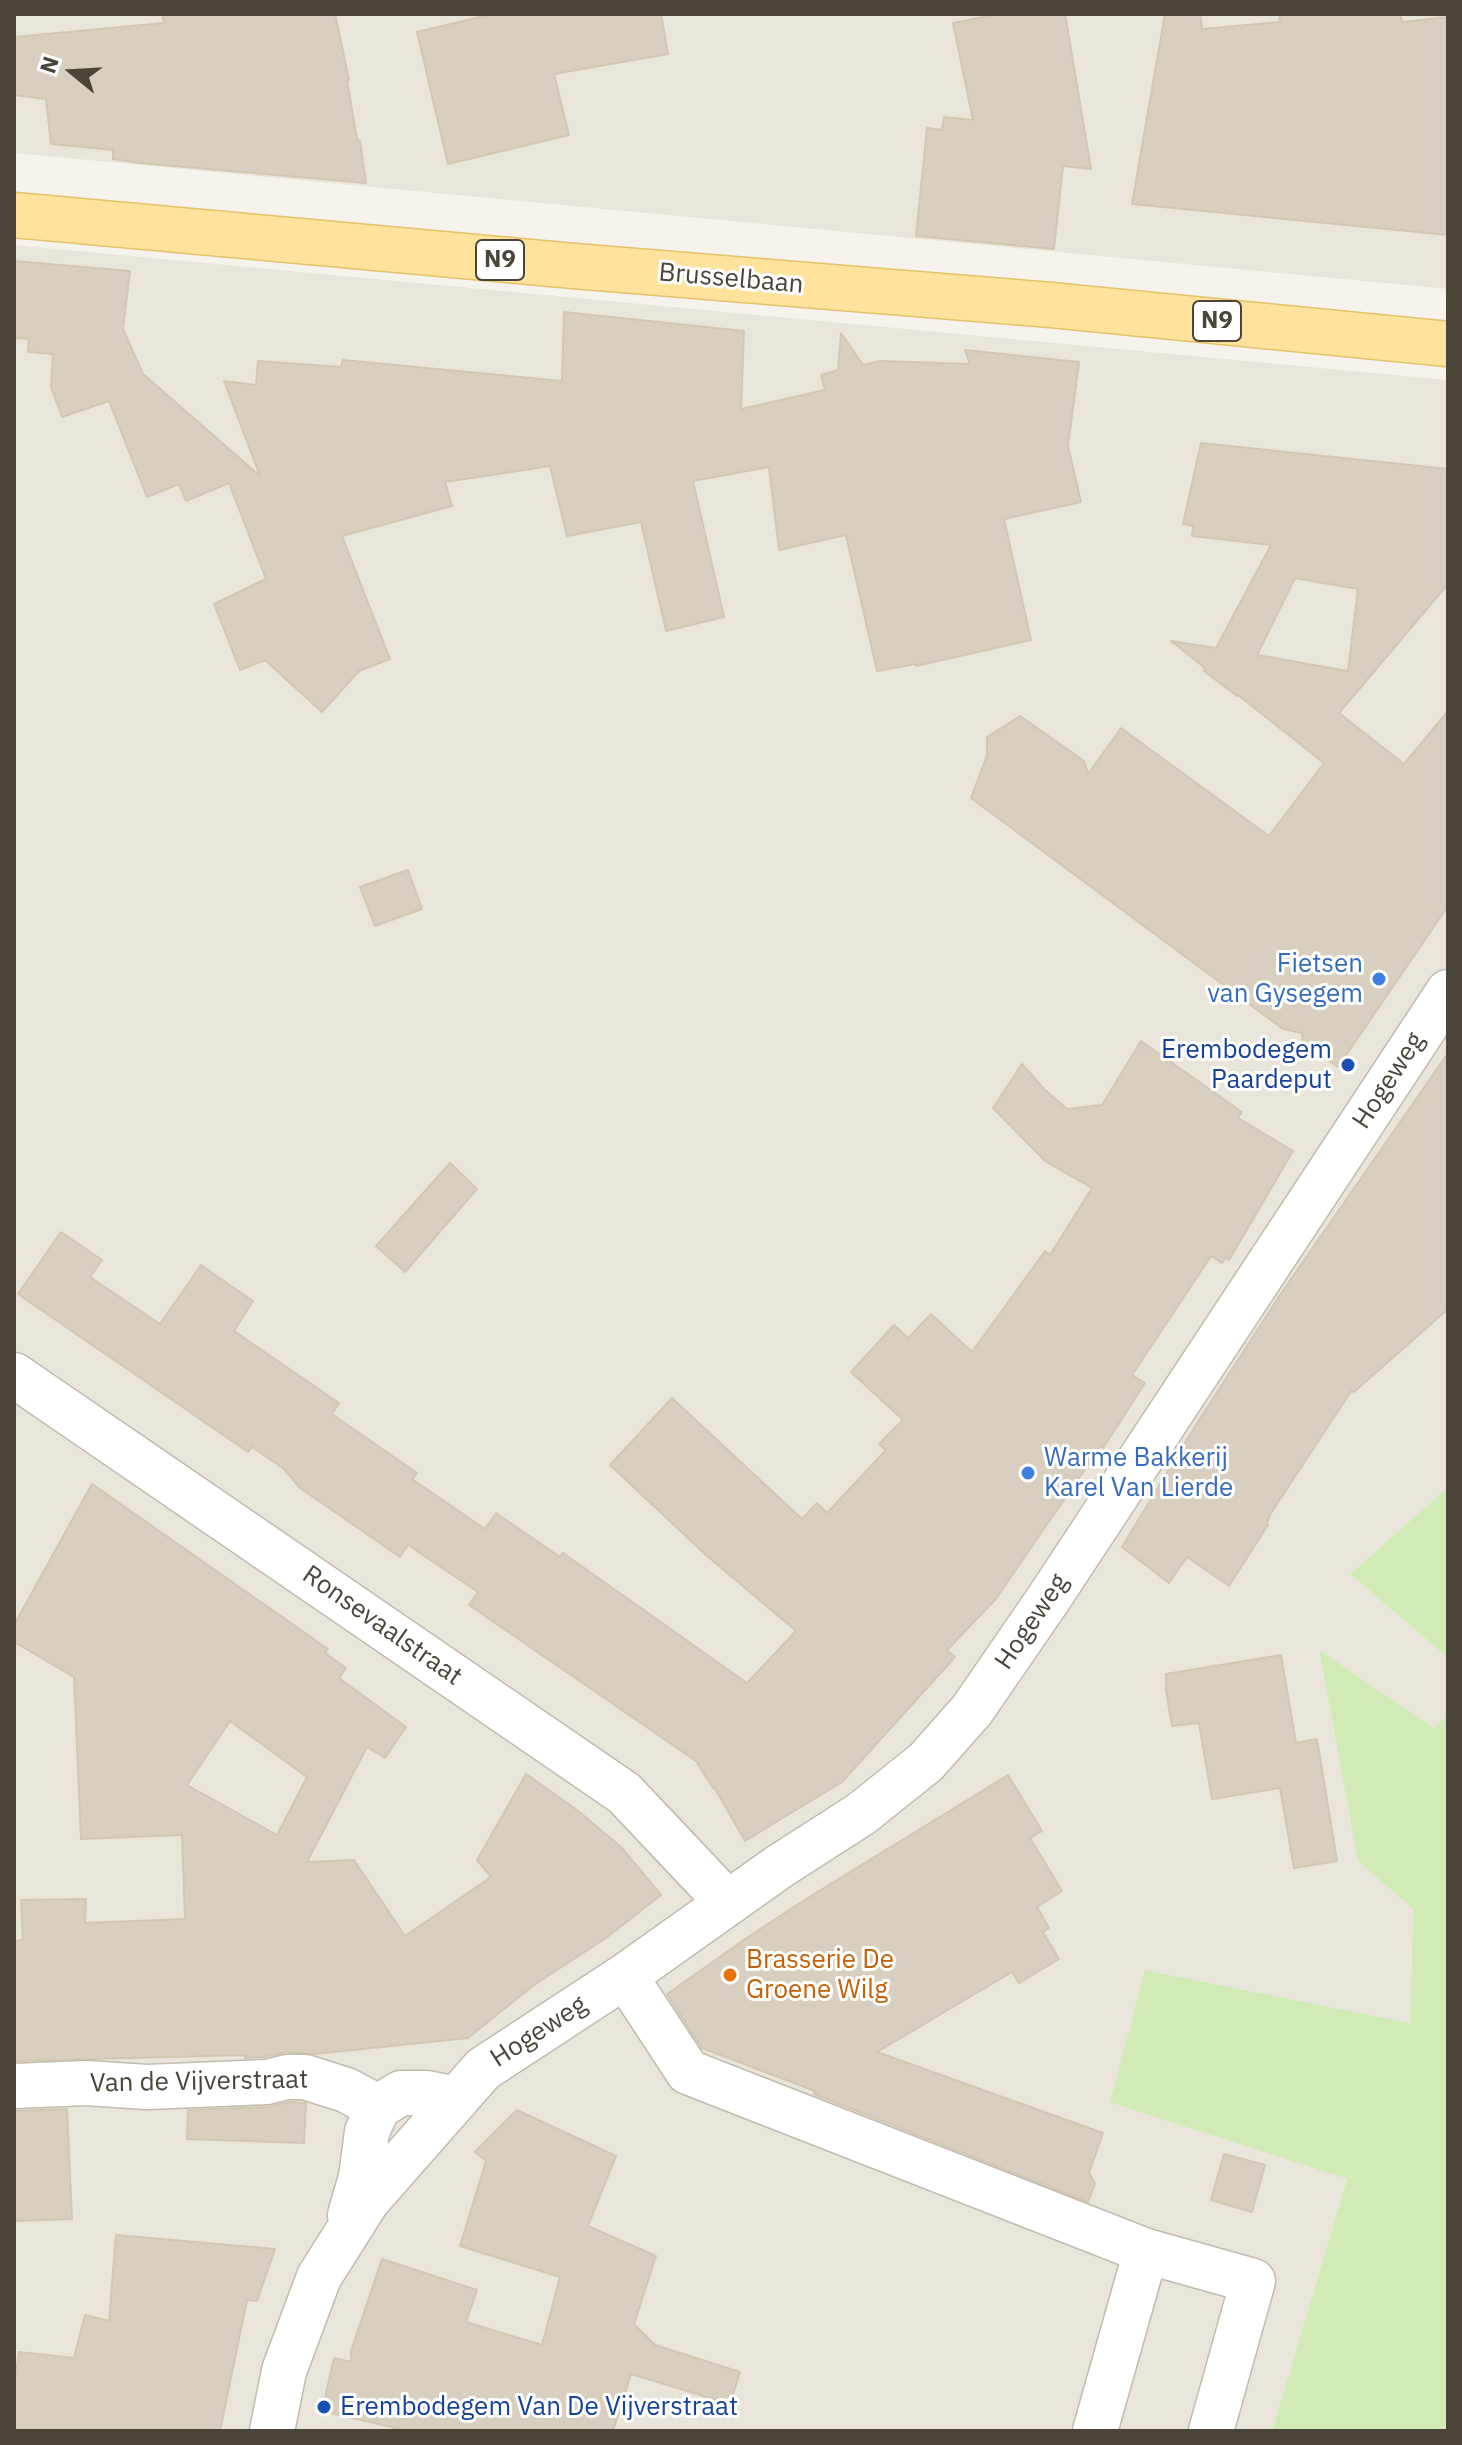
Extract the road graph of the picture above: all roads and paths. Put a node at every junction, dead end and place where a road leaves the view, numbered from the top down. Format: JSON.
{"nodes":[{"id":1,"x":14,"y":215,"type":"edge"},
{"id":2,"x":1448,"y":344,"type":"edge"},
{"id":3,"x":1448,"y":992,"type":"edge"},
{"id":4,"x":14,"y":1375,"type":"edge"},
{"id":5,"x":728,"y":1903,"type":"junction"},
{"id":6,"x":625,"y":1976,"type":"junction"},
{"id":7,"x":14,"y":2086,"type":"edge"},
{"id":8,"x":457,"y":2099,"type":"junction"},
{"id":9,"x":378,"y":2107,"type":"junction"},
{"id":10,"x":345,"y":2236,"type":"junction"},
{"id":11,"x":1146,"y":2251,"type":"junction"},
{"id":12,"x":272,"y":2431,"type":"edge"},
{"id":13,"x":1095,"y":2431,"type":"edge"},
{"id":14,"x":1211,"y":2431,"type":"edge"}],
"edges":[{"from":1,"to":2,"type":"main road","name":"Brusselbaan","number":"N9"},
{"from":3,"to":5,"type":"street","name":"Hogeweg"},
{"from":4,"to":5,"type":"street","name":"Ronsevaalstraat"},
{"from":5,"to":6,"type":"street","name":"Hogeweg"},
{"from":6,"to":8,"type":"street","name":"Hogeweg"},
{"from":6,"to":11,"type":"street"},
{"from":7,"to":9,"type":"street","name":"Van de Vijverstraat"},
{"from":8,"to":9,"type":"street"},
{"from":8,"to":10,"type":"street","name":"Hogeweg"},
{"from":9,"to":10,"type":"street","name":"Hogeweg"},
{"from":10,"to":12,"type":"street","name":"Hogeweg"},
{"from":11,"to":13,"type":"street"},
{"from":11,"to":14,"type":"street"}]}
